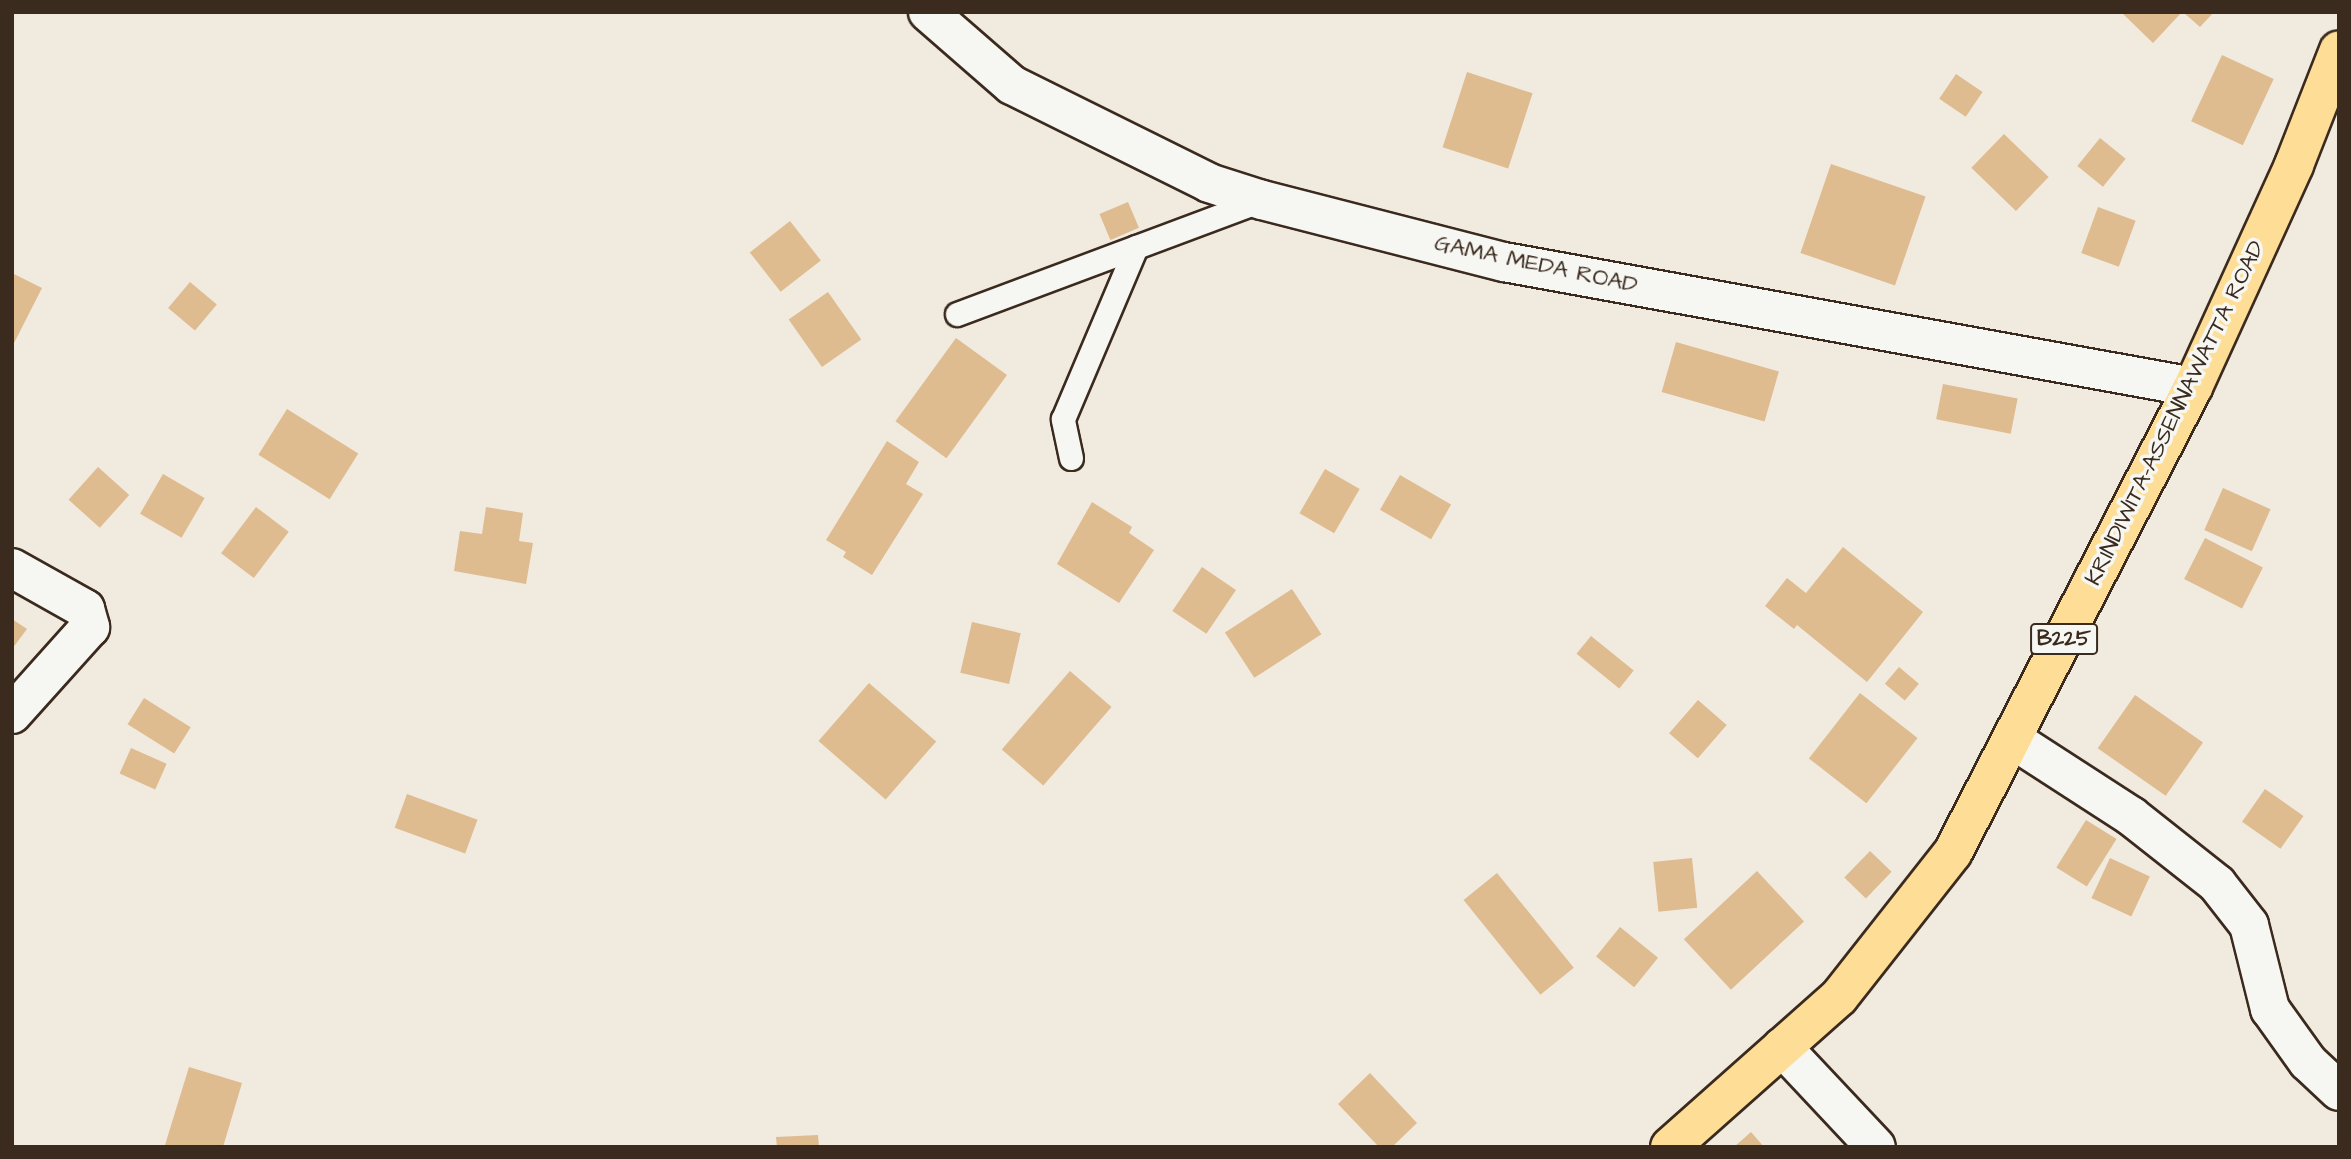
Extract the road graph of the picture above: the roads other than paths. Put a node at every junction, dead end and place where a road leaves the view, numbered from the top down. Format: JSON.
{"nodes":[{"id":1,"x":928,"y":12,"type":"edge"},
{"id":2,"x":2339,"y":50,"type":"edge"},
{"id":3,"x":1262,"y":200,"type":"junction"},
{"id":4,"x":1136,"y":247,"type":"junction"},
{"id":5,"x":957,"y":314,"type":"dead end"},
{"id":6,"x":2193,"y":387,"type":"junction"},
{"id":7,"x":1070,"y":458,"type":"dead end"},
{"id":8,"x":12,"y":568,"type":"edge"},
{"id":9,"x":12,"y":714,"type":"edge"},
{"id":10,"x":2012,"y":738,"type":"junction"},
{"id":11,"x":1782,"y":1047,"type":"junction"},
{"id":12,"x":2339,"y":1091,"type":"edge"},
{"id":13,"x":1670,"y":1147,"type":"edge"},
{"id":14,"x":1876,"y":1147,"type":"edge"}],
"edges":[{"from":1,"to":3,"type":"street","name":"GAMA MEDA ROAD"},
{"from":2,"to":6,"type":"main road","name":"KRINDIWITA-ASSENNAWATTA ROAD","number":"B225"},
{"from":3,"to":4,"type":"lane"},
{"from":3,"to":6,"type":"street","name":"GAMA MEDA ROAD"},
{"from":4,"to":5,"type":"lane"},
{"from":4,"to":7,"type":"lane"},
{"from":6,"to":10,"type":"main road","name":"KRINDIWITA-ASSENNAWATTA ROAD","number":"B225"},
{"from":8,"to":9,"type":"street"},
{"from":10,"to":11,"type":"main road","name":"KRINDIWITA-ASSENNAWATTA ROAD","number":"B225"},
{"from":10,"to":12,"type":"street"},
{"from":11,"to":13,"type":"main road","name":"KRINDIWITA-ASSENNAWATTA ROAD","number":"B225"},
{"from":11,"to":14,"type":"street"}]}
